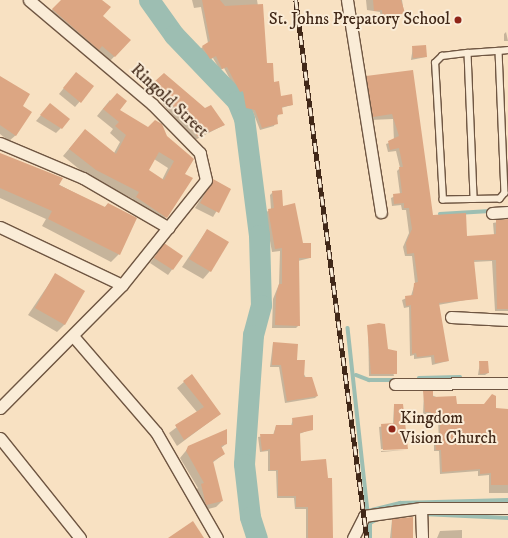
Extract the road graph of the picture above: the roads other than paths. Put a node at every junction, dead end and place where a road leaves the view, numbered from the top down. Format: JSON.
{"nodes":[{"id":1,"x":29,"y":0,"type":"edge"},
{"id":2,"x":347,"y":0,"type":"edge"},
{"id":3,"x":508,"y":50,"type":"edge"},
{"id":4,"x":499,"y":51,"type":"junction"},
{"id":5,"x":468,"y":53,"type":"junction"},
{"id":6,"x":0,"y":143,"type":"edge"},
{"id":7,"x":474,"y":199,"type":"junction"},
{"id":8,"x":381,"y":212,"type":"dead end"},
{"id":9,"x":508,"y":212,"type":"edge"},
{"id":10,"x":492,"y":213,"type":"dead end"},
{"id":11,"x":0,"y":227,"type":"edge"},
{"id":12,"x":169,"y":228,"type":"junction"},
{"id":13,"x":122,"y":284,"type":"junction"},
{"id":14,"x":452,"y":317,"type":"dead end"},
{"id":15,"x":508,"y":320,"type":"edge"},
{"id":16,"x":74,"y":336,"type":"junction"},
{"id":17,"x":508,"y":383,"type":"edge"},
{"id":18,"x":395,"y":384,"type":"dead end"},
{"id":19,"x":0,"y":408,"type":"edge"},
{"id":20,"x":0,"y":438,"type":"edge"},
{"id":21,"x":421,"y":508,"type":"junction"},
{"id":22,"x":508,"y":508,"type":"edge"},
{"id":23,"x":80,"y":538,"type":"edge"},
{"id":24,"x":217,"y":538,"type":"edge"},
{"id":25,"x":353,"y":538,"type":"edge"},
{"id":26,"x":422,"y":538,"type":"edge"}],
"edges":[{"from":1,"to":12,"type":"street","name":"Ringold Street"},
{"from":2,"to":8,"type":"street"},
{"from":3,"to":4,"type":"lane"},
{"from":4,"to":5,"type":"lane"},
{"from":4,"to":7,"type":"lane"},
{"from":5,"to":7,"type":"lane"},
{"from":5,"to":7,"type":"lane"},
{"from":6,"to":12,"type":"street"},
{"from":9,"to":10,"type":"street"},
{"from":11,"to":13,"type":"street"},
{"from":12,"to":13,"type":"street","name":"Ringold Street"},
{"from":13,"to":16,"type":"street","name":"Ringold Street"},
{"from":14,"to":15,"type":"street"},
{"from":16,"to":19,"type":"street","name":"Ringold Street"},
{"from":16,"to":24,"type":"street"},
{"from":17,"to":18,"type":"street"},
{"from":20,"to":23,"type":"street"},
{"from":21,"to":22,"type":"street"},
{"from":21,"to":25,"type":"street"},
{"from":21,"to":26,"type":"street"}]}
